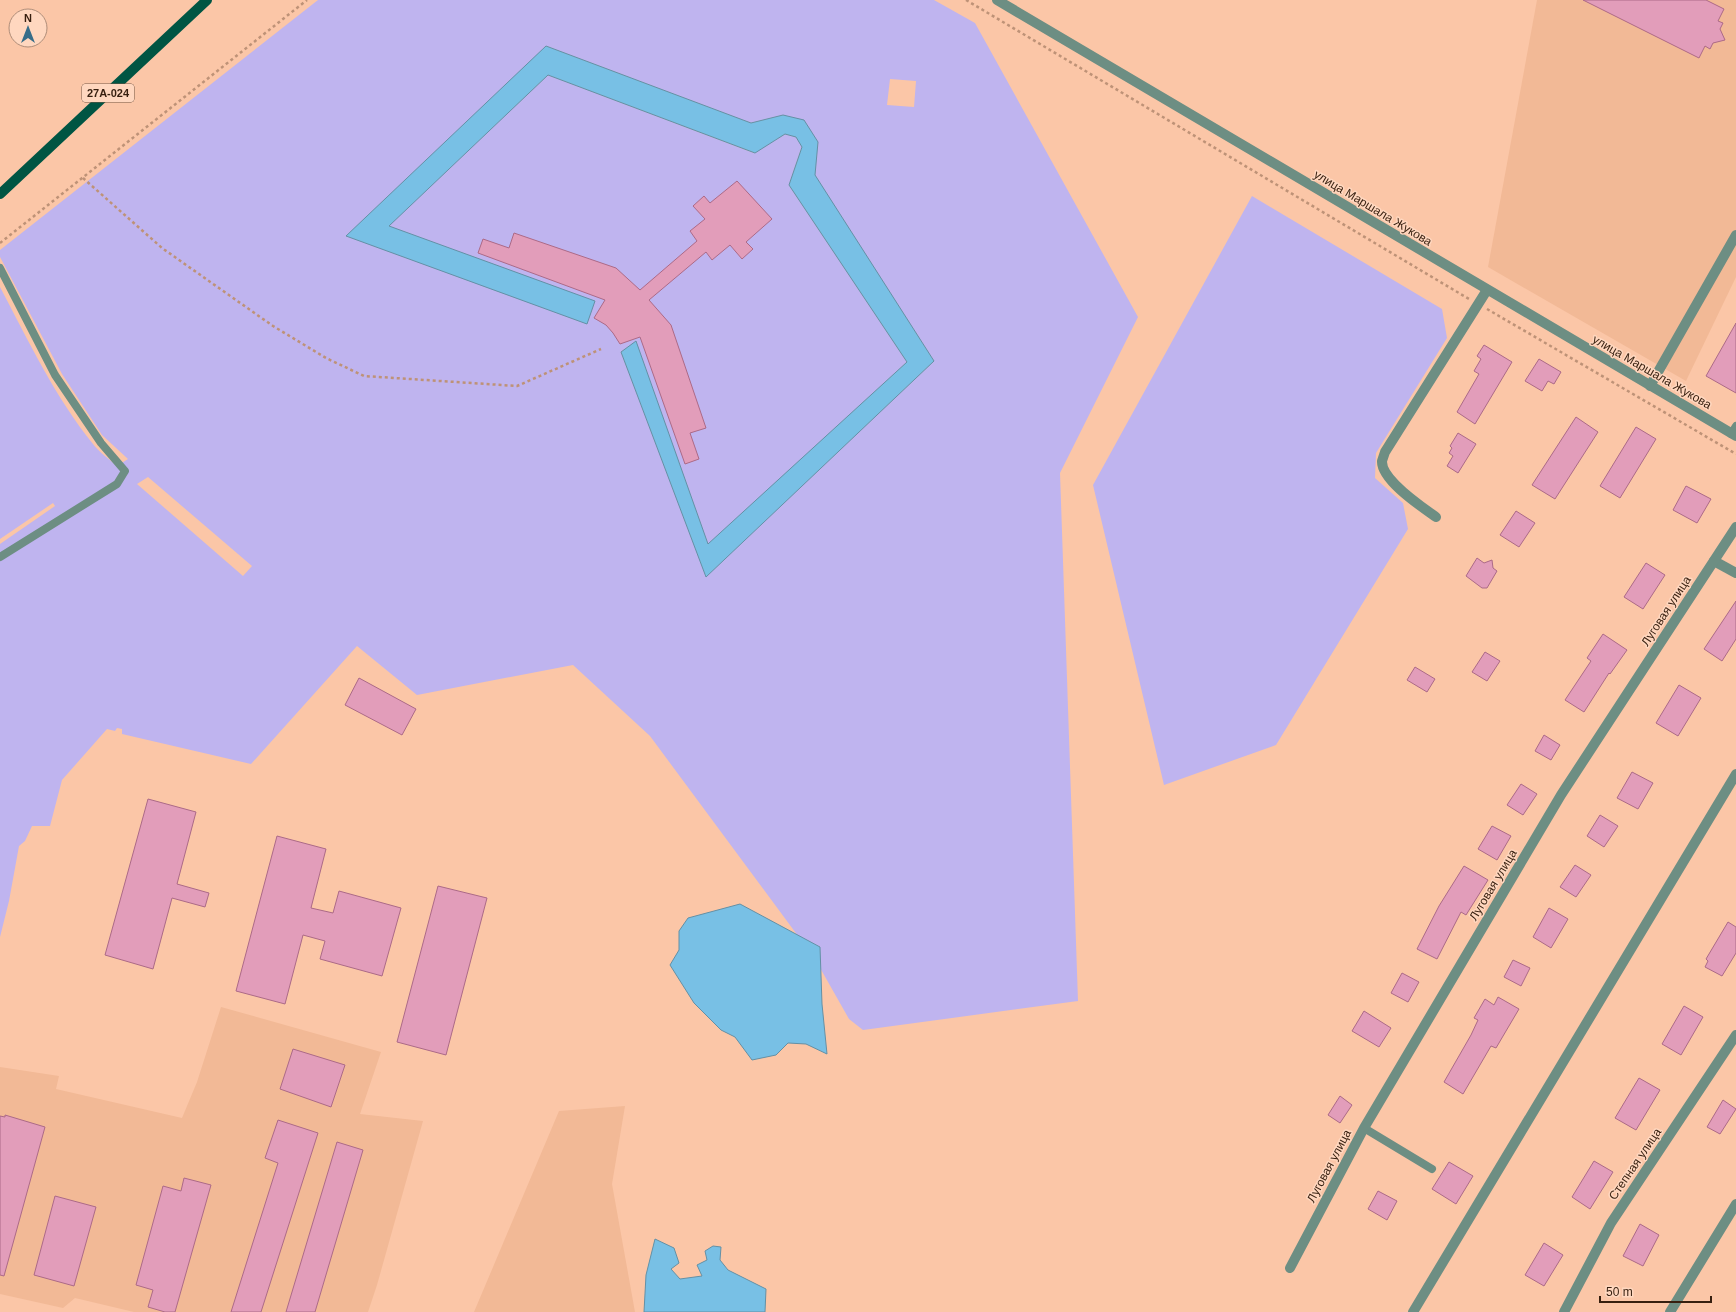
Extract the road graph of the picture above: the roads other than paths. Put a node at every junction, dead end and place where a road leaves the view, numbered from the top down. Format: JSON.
{"nodes":[{"id":1,"x":207,"y":0,"type":"edge"},
{"id":2,"x":997,"y":0,"type":"edge"},
{"id":3,"x":0,"y":194,"type":"edge"},
{"id":4,"x":1736,"y":235,"type":"edge"},
{"id":5,"x":0,"y":268,"type":"edge"},
{"id":6,"x":1487,"y":290,"type":"junction"},
{"id":7,"x":1650,"y":386,"type":"junction"},
{"id":8,"x":1734,"y":432,"type":"edge"},
{"id":9,"x":1436,"y":517,"type":"dead end"},
{"id":10,"x":1736,"y":527,"type":"edge"},
{"id":11,"x":0,"y":557,"type":"edge"},
{"id":12,"x":1714,"y":561,"type":"junction"},
{"id":13,"x":1736,"y":573,"type":"edge"},
{"id":14,"x":1736,"y":774,"type":"edge"},
{"id":15,"x":1736,"y":1035,"type":"edge"},
{"id":16,"x":1364,"y":1128,"type":"junction"},
{"id":17,"x":1432,"y":1168,"type":"dead end"},
{"id":18,"x":1736,"y":1204,"type":"edge"},
{"id":19,"x":1290,"y":1268,"type":"dead end"},
{"id":20,"x":1413,"y":1312,"type":"edge"},
{"id":21,"x":1564,"y":1312,"type":"edge"},
{"id":22,"x":1670,"y":1312,"type":"edge"}],
"edges":[{"from":1,"to":3,"type":"main road","number":"27А-024"},
{"from":2,"to":6,"type":"street","name":"улица Маршала Жукова"},
{"from":4,"to":7,"type":"street"},
{"from":5,"to":11,"type":"lane"},
{"from":6,"to":7,"type":"street","name":"улица Маршала Жукова"},
{"from":6,"to":9,"type":"street"},
{"from":7,"to":8,"type":"street","name":"улица Маршала Жукова"},
{"from":10,"to":12,"type":"street","name":"Луговая улица"},
{"from":12,"to":13,"type":"street"},
{"from":12,"to":16,"type":"street","name":"Луговая улица"},
{"from":14,"to":20,"type":"street"},
{"from":15,"to":21,"type":"street","name":"Степная улица"},
{"from":16,"to":17,"type":"lane"},
{"from":16,"to":19,"type":"street","name":"Луговая улица"},
{"from":18,"to":22,"type":"street"}]}
